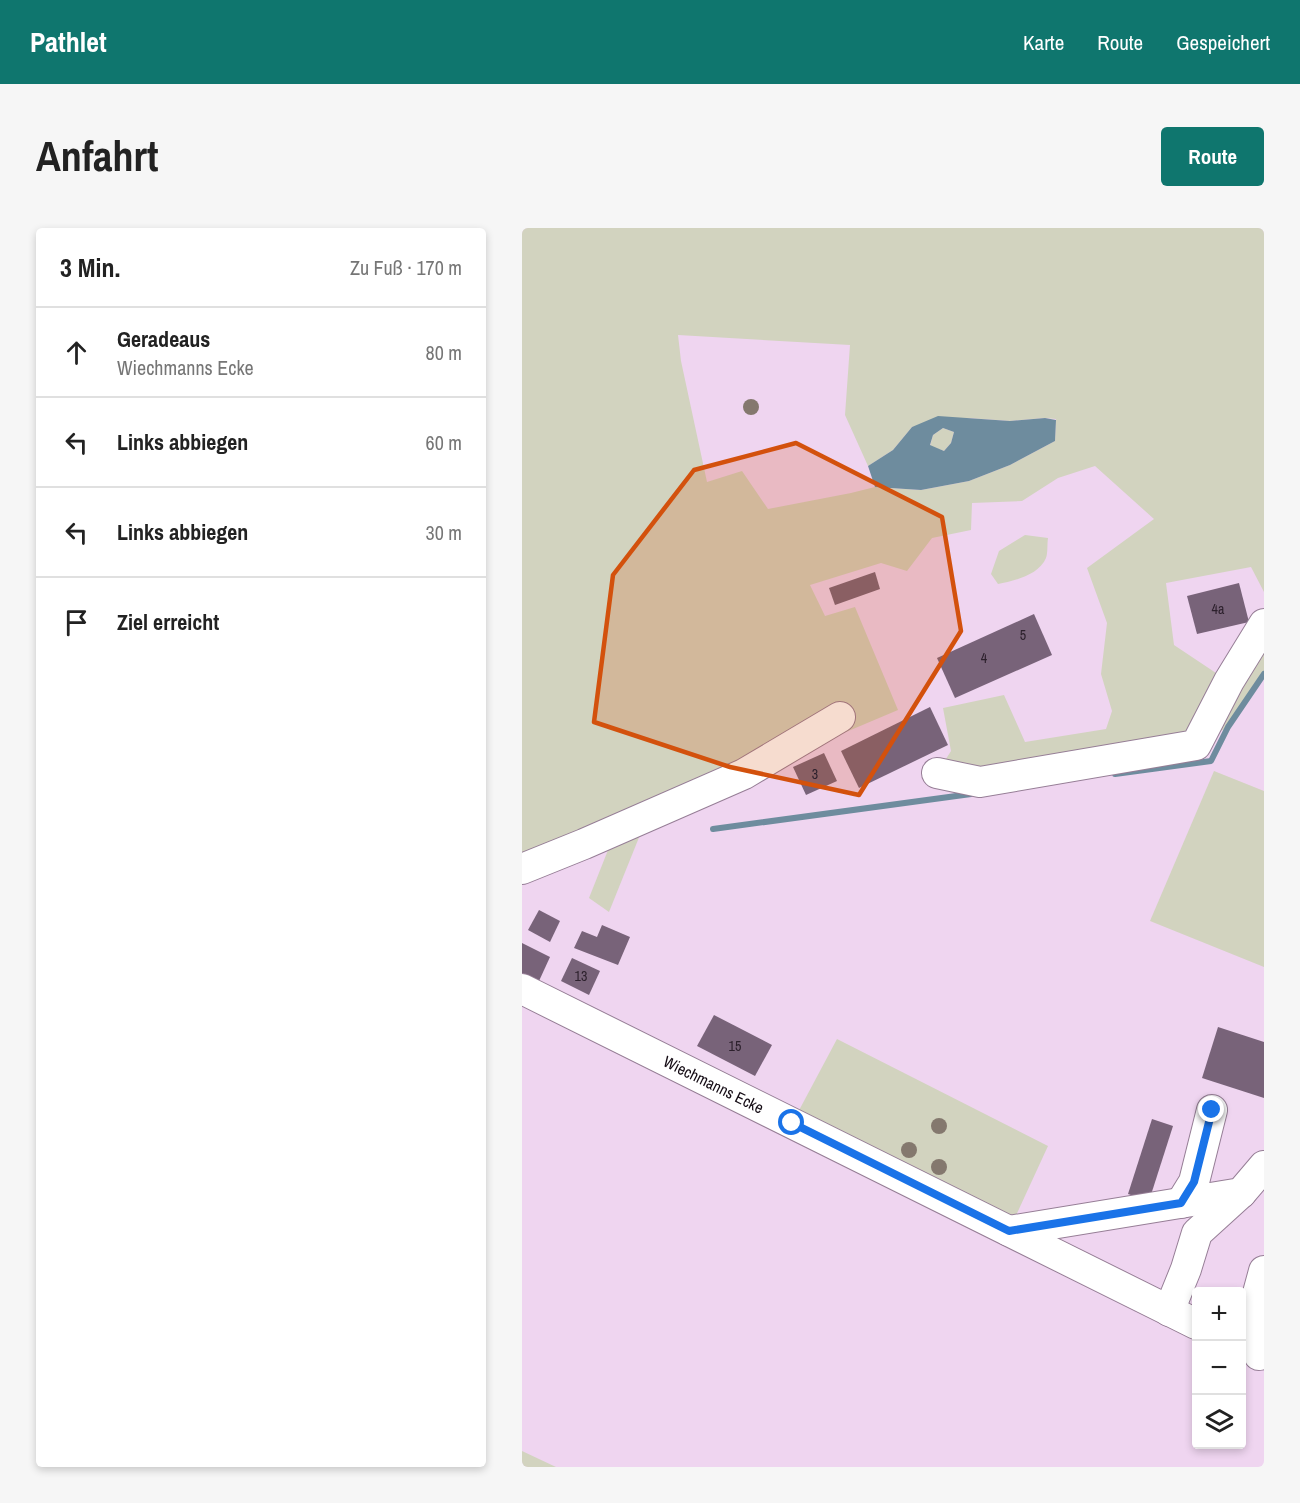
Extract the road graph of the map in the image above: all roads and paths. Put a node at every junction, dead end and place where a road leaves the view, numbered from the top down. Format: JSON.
{"nodes":[{"id":1,"x":1264,"y":624,"type":"edge"},
{"id":2,"x":840,"y":717,"type":"dead end"},
{"id":3,"x":937,"y":773,"type":"dead end"},
{"id":4,"x":522,"y":869,"type":"edge"},
{"id":5,"x":522,"y":989,"type":"edge"},
{"id":6,"x":1212,"y":1110,"type":"dead end"},
{"id":7,"x":1258,"y":1176,"type":"edge"},
{"id":8,"x":1181,"y":1203,"type":"junction"},
{"id":9,"x":1009,"y":1231,"type":"junction"},
{"id":10,"x":1264,"y":1271,"type":"edge"},
{"id":11,"x":1169,"y":1311,"type":"junction"},
{"id":12,"x":1192,"y":1322,"type":"edge"},
{"id":13,"x":1246,"y":1323,"type":"edge"},
{"id":14,"x":1255,"y":1353,"type":"edge"}],
"edges":[{"from":1,"to":3,"type":"street"},
{"from":2,"to":4,"type":"street"},
{"from":5,"to":9,"type":"street","name":"Wiechmanns Ecke"},
{"from":6,"to":8,"type":"street"},
{"from":7,"to":8,"type":"street"},
{"from":7,"to":11,"type":"street"},
{"from":8,"to":9,"type":"street"},
{"from":9,"to":11,"type":"street","name":"Wiechmanns Ecke"},
{"from":10,"to":13,"type":"street"},
{"from":11,"to":12,"type":"street","name":"Wiechmanns Ecke"},
{"from":13,"to":14,"type":"street"}]}
